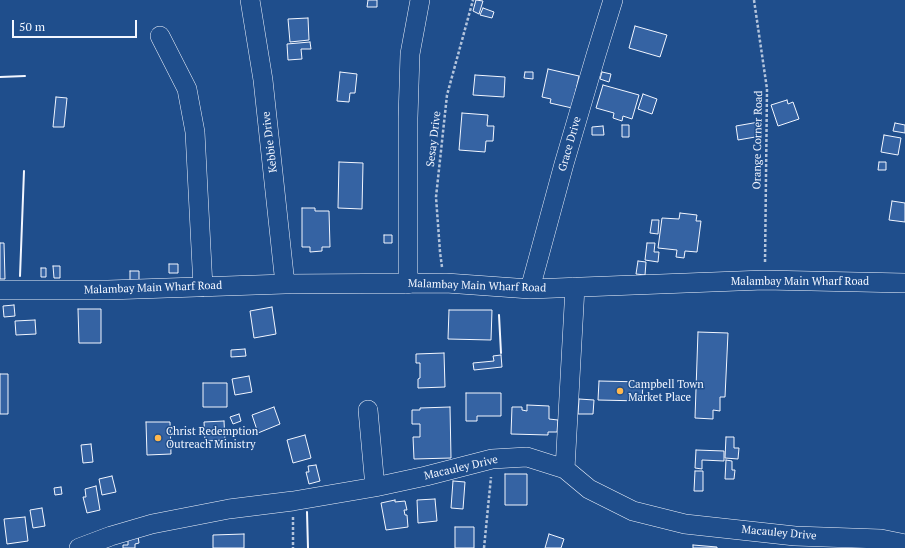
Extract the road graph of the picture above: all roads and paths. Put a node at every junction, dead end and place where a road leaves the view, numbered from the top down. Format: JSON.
{"nodes":[{"id":1,"x":250,"y":0,"type":"edge"},
{"id":2,"x":420,"y":0,"type":"edge"},
{"id":3,"x":474,"y":0,"type":"edge"},
{"id":4,"x":614,"y":0,"type":"edge"},
{"id":5,"x":754,"y":0,"type":"edge"},
{"id":6,"x":160,"y":36,"type":"dead end"},
{"id":7,"x":764,"y":280,"type":"junction"},
{"id":8,"x":446,"y":283,"type":"junction"},
{"id":9,"x":905,"y":283,"type":"edge"},
{"id":10,"x":286,"y":284,"type":"junction"},
{"id":11,"x":408,"y":284,"type":"junction"},
{"id":12,"x":204,"y":287,"type":"junction"},
{"id":13,"x":575,"y":287,"type":"junction"},
{"id":14,"x":530,"y":289,"type":"junction"},
{"id":15,"x":0,"y":290,"type":"edge"},
{"id":16,"x":368,"y":410,"type":"dead end"},
{"id":17,"x":492,"y":459,"type":"junction"},
{"id":18,"x":565,"y":469,"type":"junction"},
{"id":19,"x":375,"y":487,"type":"junction"},
{"id":20,"x":293,"y":501,"type":"junction"},
{"id":21,"x":905,"y":544,"type":"edge"},
{"id":22,"x":79,"y":548,"type":"edge"},
{"id":23,"x":293,"y":548,"type":"edge"},
{"id":24,"x":484,"y":548,"type":"edge"}],
"edges":[{"from":1,"to":10,"type":"street","name":"Kebbie Drive"},
{"from":2,"to":11,"type":"street"},
{"from":3,"to":8,"type":"path","name":"Sesay Drive"},
{"from":4,"to":14,"type":"street","name":"Grace Drive"},
{"from":5,"to":7,"type":"path","name":"Orange Corner Road"},
{"from":6,"to":12,"type":"street"},
{"from":7,"to":9,"type":"street","name":"Malambay Main Wharf Road"},
{"from":7,"to":13,"type":"street","name":"Malambay Main Wharf Road"},
{"from":8,"to":11,"type":"street","name":"Malambay Main Wharf Road"},
{"from":8,"to":14,"type":"street","name":"Malambay Main Wharf Road"},
{"from":10,"to":11,"type":"street","name":"Malambay Main Wharf Road"},
{"from":10,"to":12,"type":"street","name":"Malambay Main Wharf Road"},
{"from":12,"to":15,"type":"street","name":"Malambay Main Wharf Road"},
{"from":13,"to":14,"type":"street","name":"Malambay Main Wharf Road"},
{"from":13,"to":18,"type":"street"},
{"from":16,"to":19,"type":"street"},
{"from":17,"to":18,"type":"street","name":"Macauley Drive"},
{"from":17,"to":19,"type":"street","name":"Macauley Drive"},
{"from":17,"to":24,"type":"path"},
{"from":18,"to":21,"type":"street","name":"Macauley Drive"},
{"from":19,"to":20,"type":"street","name":"Macauley Drive"},
{"from":20,"to":22,"type":"street","name":"Macauley Drive"},
{"from":20,"to":23,"type":"path"}]}
